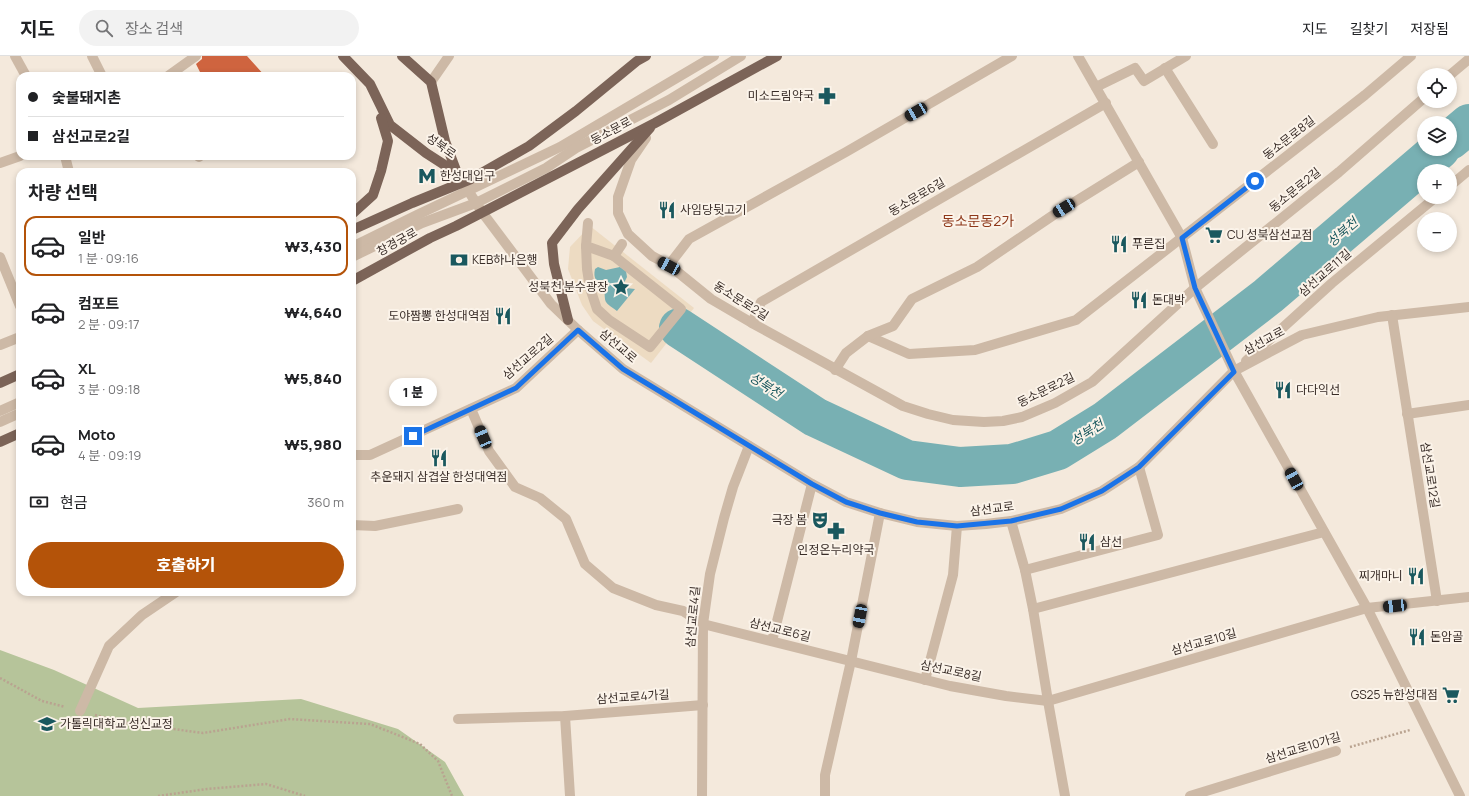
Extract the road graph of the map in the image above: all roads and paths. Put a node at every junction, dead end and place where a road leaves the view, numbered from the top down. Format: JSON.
{"nodes":[{"id":1,"x":15,"y":56,"type":"edge"},
{"id":2,"x":92,"y":56,"type":"edge"},
{"id":3,"x":196,"y":56,"type":"edge"},
{"id":4,"x":343,"y":56,"type":"edge"},
{"id":5,"x":402,"y":56,"type":"edge"},
{"id":6,"x":449,"y":56,"type":"edge"},
{"id":7,"x":714,"y":56,"type":"edge"},
{"id":8,"x":741,"y":56,"type":"edge"},
{"id":9,"x":777,"y":56,"type":"edge"},
{"id":10,"x":1012,"y":56,"type":"edge"},
{"id":11,"x":1078,"y":56,"type":"edge"},
{"id":12,"x":1186,"y":56,"type":"edge"},
{"id":13,"x":1410,"y":56,"type":"edge"},
{"id":14,"x":639,"y":58,"type":"edge"},
{"id":15,"x":1469,"y":59,"type":"edge"},
{"id":16,"x":1165,"y":68,"type":"junction"},
{"id":17,"x":1457,"y":69,"type":"edge"},
{"id":18,"x":24,"y":72,"type":"edge"},
{"id":19,"x":100,"y":72,"type":"edge"},
{"id":20,"x":174,"y":72,"type":"edge"},
{"id":21,"x":431,"y":82,"type":"junction"},
{"id":22,"x":370,"y":84,"type":"junction"},
{"id":23,"x":1096,"y":86,"type":"junction"},
{"id":24,"x":1106,"y":103,"type":"junction"},
{"id":25,"x":1417,"y":104,"type":"edge"},
{"id":26,"x":655,"y":123,"type":"junction"},
{"id":27,"x":1213,"y":144,"type":"dead end"},
{"id":28,"x":16,"y":157,"type":"edge"},
{"id":29,"x":1139,"y":162,"type":"junction"},
{"id":30,"x":0,"y":163,"type":"edge"},
{"id":31,"x":1469,"y":170,"type":"edge"},
{"id":32,"x":460,"y":178,"type":"junction"},
{"id":33,"x":1457,"y":180,"type":"edge"},
{"id":34,"x":468,"y":191,"type":"junction"},
{"id":35,"x":476,"y":203,"type":"junction"},
{"id":36,"x":1428,"y":204,"type":"edge"},
{"id":37,"x":356,"y":210,"type":"edge"},
{"id":38,"x":482,"y":212,"type":"junction"},
{"id":39,"x":588,"y":223,"type":"dead end"},
{"id":40,"x":456,"y":226,"type":"joint"},
{"id":41,"x":356,"y":228,"type":"edge"},
{"id":42,"x":1182,"y":238,"type":"junction"},
{"id":43,"x":622,"y":244,"type":"dead end"},
{"id":44,"x":356,"y":245,"type":"edge"},
{"id":45,"x":586,"y":246,"type":"junction"},
{"id":46,"x":356,"y":255,"type":"edge"},
{"id":47,"x":614,"y":256,"type":"junction"},
{"id":48,"x":0,"y":257,"type":"edge"},
{"id":49,"x":669,"y":266,"type":"junction"},
{"id":50,"x":356,"y":280,"type":"edge"},
{"id":51,"x":1195,"y":288,"type":"junction"},
{"id":52,"x":16,"y":296,"type":"edge"},
{"id":53,"x":1469,"y":307,"type":"edge"},
{"id":54,"x":1392,"y":315,"type":"junction"},
{"id":55,"x":568,"y":320,"type":"junction"},
{"id":56,"x":752,"y":323,"type":"junction"},
{"id":57,"x":578,"y":330,"type":"junction"},
{"id":58,"x":868,"y":336,"type":"junction"},
{"id":59,"x":16,"y":339,"type":"edge"},
{"id":60,"x":0,"y":345,"type":"edge"},
{"id":61,"x":835,"y":370,"type":"junction"},
{"id":62,"x":1234,"y":372,"type":"junction"},
{"id":63,"x":16,"y":376,"type":"edge"},
{"id":64,"x":0,"y":383,"type":"edge"},
{"id":65,"x":16,"y":404,"type":"edge"},
{"id":66,"x":1469,"y":405,"type":"edge"},
{"id":67,"x":470,"y":409,"type":"junction"},
{"id":68,"x":0,"y":411,"type":"edge"},
{"id":69,"x":1407,"y":414,"type":"junction"},
{"id":70,"x":16,"y":415,"type":"edge"},
{"id":71,"x":0,"y":422,"type":"edge"},
{"id":72,"x":16,"y":435,"type":"edge"},
{"id":73,"x":0,"y":442,"type":"edge"},
{"id":74,"x":749,"y":446,"type":"junction"},
{"id":75,"x":356,"y":455,"type":"edge"},
{"id":76,"x":1139,"y":467,"type":"junction"},
{"id":77,"x":812,"y":484,"type":"junction"},
{"id":78,"x":458,"y":509,"type":"dead end"},
{"id":79,"x":880,"y":513,"type":"junction"},
{"id":80,"x":1011,"y":521,"type":"junction"},
{"id":81,"x":356,"y":525,"type":"edge"},
{"id":82,"x":957,"y":526,"type":"junction"},
{"id":83,"x":1324,"y":532,"type":"junction"},
{"id":84,"x":1025,"y":570,"type":"junction"},
{"id":85,"x":170,"y":596,"type":"edge"},
{"id":86,"x":1469,"y":597,"type":"edge"},
{"id":87,"x":1437,"y":602,"type":"junction"},
{"id":88,"x":1367,"y":608,"type":"junction"},
{"id":89,"x":1033,"y":609,"type":"junction"},
{"id":90,"x":703,"y":624,"type":"junction"},
{"id":91,"x":772,"y":641,"type":"junction"},
{"id":92,"x":851,"y":660,"type":"junction"},
{"id":93,"x":0,"y":678,"type":"edge"},
{"id":94,"x":925,"y":680,"type":"junction"},
{"id":95,"x":1048,"y":701,"type":"junction"},
{"id":96,"x":703,"y":705,"type":"junction"},
{"id":97,"x":80,"y":711,"type":"junction"},
{"id":98,"x":565,"y":716,"type":"junction"},
{"id":99,"x":458,"y":719,"type":"dead end"},
{"id":100,"x":1425,"y":725,"type":"junction"},
{"id":101,"x":1336,"y":751,"type":"joint"},
{"id":102,"x":158,"y":796,"type":"edge"},
{"id":103,"x":305,"y":796,"type":"edge"},
{"id":104,"x":452,"y":796,"type":"edge"},
{"id":105,"x":570,"y":796,"type":"edge"},
{"id":106,"x":702,"y":796,"type":"edge"},
{"id":107,"x":825,"y":796,"type":"edge"},
{"id":108,"x":1065,"y":796,"type":"edge"},
{"id":109,"x":1190,"y":796,"type":"edge"},
{"id":110,"x":1460,"y":796,"type":"edge"}],
"edges":[{"from":1,"to":18,"type":"street"},
{"from":2,"to":19,"type":"street"},
{"from":3,"to":20,"type":"street"},
{"from":4,"to":22,"type":"main road","name":"성북로"},
{"from":5,"to":21,"type":"main road"},
{"from":6,"to":21,"type":"street"},
{"from":7,"to":34,"type":"street"},
{"from":8,"to":35,"type":"street"},
{"from":9,"to":26,"type":"main road","name":"동소문로"},
{"from":10,"to":49,"type":"street"},
{"from":11,"to":23,"type":"street"},
{"from":12,"to":16,"type":"street"},
{"from":13,"to":42,"type":"street","name":"동소문로8길"},
{"from":14,"to":32,"type":"main road"},
{"from":15,"to":17,"type":"street"},
{"from":16,"to":23,"type":"street"},
{"from":16,"to":27,"type":"street"},
{"from":21,"to":32,"type":"main road","name":"성북로"},
{"from":22,"to":32,"type":"main road","name":"성북로"},
{"from":22,"to":37,"type":"main road"},
{"from":23,"to":24,"type":"street"},
{"from":24,"to":29,"type":"street"},
{"from":24,"to":56,"type":"street","name":"동소문로6길"},
{"from":25,"to":51,"type":"street","name":"동소문로2길"},
{"from":26,"to":38,"type":"main road","name":"동소문로"},
{"from":26,"to":49,"type":"street","name":"동소문로2길"},
{"from":26,"to":55,"type":"main road"},
{"from":28,"to":30,"type":"street"},
{"from":29,"to":42,"type":"street"},
{"from":29,"to":58,"type":"street"},
{"from":31,"to":33,"type":"street"},
{"from":32,"to":34,"type":"street","name":"삼선교로"},
{"from":32,"to":41,"type":"main road"},
{"from":34,"to":35,"type":"street","name":"삼선교로"},
{"from":34,"to":44,"type":"street"},
{"from":35,"to":38,"type":"street","name":"삼선교로"},
{"from":35,"to":46,"type":"street"},
{"from":36,"to":62,"type":"street","name":"삼선교로11길"},
{"from":38,"to":40,"type":"main road","name":"동소문로"},
{"from":38,"to":55,"type":"street","name":"삼선교로"},
{"from":39,"to":45,"type":"street"},
{"from":40,"to":50,"type":"main road","name":"창경궁로"},
{"from":42,"to":51,"type":"street"},
{"from":42,"to":58,"type":"street"},
{"from":43,"to":47,"type":"street"},
{"from":45,"to":47,"type":"street"},
{"from":45,"to":47,"type":"street"},
{"from":48,"to":52,"type":"street"},
{"from":49,"to":56,"type":"street","name":"동소문로2길"},
{"from":51,"to":61,"type":"street","name":"동소문로2길"},
{"from":51,"to":62,"type":"street"},
{"from":53,"to":54,"type":"street","name":"삼선교로"},
{"from":54,"to":62,"type":"street","name":"삼선교로"},
{"from":54,"to":69,"type":"street"},
{"from":55,"to":57,"type":"street","name":"삼선교로"},
{"from":56,"to":61,"type":"street","name":"동소문로2길"},
{"from":57,"to":67,"type":"street","name":"삼선교로2길"},
{"from":57,"to":74,"type":"street","name":"삼선교로"},
{"from":58,"to":61,"type":"street"},
{"from":59,"to":60,"type":"street"},
{"from":62,"to":76,"type":"street","name":"삼선교로"},
{"from":62,"to":83,"type":"street"},
{"from":63,"to":64,"type":"main road"},
{"from":65,"to":68,"type":"street"},
{"from":66,"to":69,"type":"street"},
{"from":67,"to":75,"type":"street","name":"삼선교로2길"},
{"from":67,"to":90,"type":"street"},
{"from":69,"to":87,"type":"street","name":"삼선교로12길"},
{"from":70,"to":71,"type":"street"},
{"from":72,"to":73,"type":"main road"},
{"from":74,"to":77,"type":"street","name":"삼선교로"},
{"from":74,"to":90,"type":"street","name":"삼선교로4길"},
{"from":76,"to":80,"type":"street","name":"삼선교로"},
{"from":76,"to":84,"type":"street"},
{"from":77,"to":79,"type":"street","name":"삼선교로"},
{"from":77,"to":91,"type":"street"},
{"from":78,"to":81,"type":"street"},
{"from":79,"to":82,"type":"street","name":"삼선교로"},
{"from":79,"to":92,"type":"street"},
{"from":80,"to":82,"type":"street","name":"삼선교로"},
{"from":80,"to":84,"type":"street"},
{"from":82,"to":94,"type":"street","name":"삼선교로"},
{"from":83,"to":88,"type":"street"},
{"from":83,"to":89,"type":"street"},
{"from":84,"to":89,"type":"street"},
{"from":85,"to":97,"type":"street"},
{"from":86,"to":87,"type":"street","name":"삼선교로10길"},
{"from":87,"to":88,"type":"street","name":"삼선교로10길"},
{"from":88,"to":95,"type":"street","name":"삼선교로10길"},
{"from":88,"to":100,"type":"street"},
{"from":89,"to":95,"type":"street"},
{"from":90,"to":91,"type":"street","name":"삼선교로6길"},
{"from":90,"to":96,"type":"street","name":"삼선교로4길"},
{"from":91,"to":92,"type":"street","name":"삼선교로6길"},
{"from":92,"to":94,"type":"street","name":"삼선교로8길"},
{"from":92,"to":107,"type":"street"},
{"from":93,"to":97,"type":"path"},
{"from":94,"to":95,"type":"street","name":"삼선교로8길"},
{"from":95,"to":108,"type":"street"},
{"from":96,"to":98,"type":"street","name":"삼선교로4가길"},
{"from":96,"to":106,"type":"street","name":"삼선교로4길"},
{"from":97,"to":104,"type":"path"},
{"from":98,"to":99,"type":"street","name":"삼선교로4가길"},
{"from":98,"to":105,"type":"street"},
{"from":100,"to":101,"type":"path","name":"삼선교로10가길"},
{"from":100,"to":110,"type":"street"},
{"from":101,"to":109,"type":"street","name":"삼선교로10가길"},
{"from":102,"to":103,"type":"path"}]}
